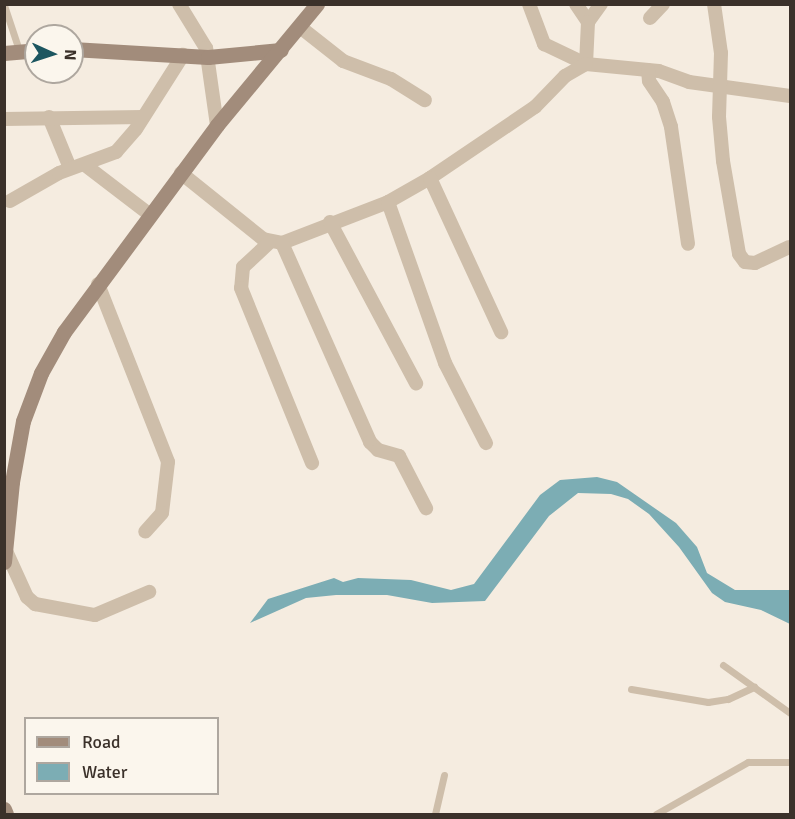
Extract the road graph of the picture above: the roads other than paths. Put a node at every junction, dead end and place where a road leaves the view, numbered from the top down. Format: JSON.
{"nodes":[{"id":1,"x":179,"y":4,"type":"edge"},
{"id":2,"x":317,"y":4,"type":"edge"},
{"id":3,"x":529,"y":4,"type":"edge"},
{"id":4,"x":576,"y":4,"type":"edge"},
{"id":5,"x":601,"y":4,"type":"edge"},
{"id":6,"x":663,"y":4,"type":"edge"},
{"id":7,"x":4,"y":5,"type":"edge"},
{"id":8,"x":713,"y":7,"type":"edge"},
{"id":9,"x":650,"y":18,"type":"dead end"},
{"id":10,"x":588,"y":22,"type":"junction"},
{"id":11,"x":300,"y":27,"type":"junction"},
{"id":12,"x":84,"y":50,"type":"edge"},
{"id":13,"x":281,"y":50,"type":"junction"},
{"id":14,"x":12,"y":51,"type":"edge"},
{"id":15,"x":183,"y":55,"type":"junction"},
{"id":16,"x":208,"y":57,"type":"junction"},
{"id":17,"x":586,"y":64,"type":"junction"},
{"id":18,"x":648,"y":70,"type":"junction"},
{"id":19,"x":720,"y":85,"type":"junction"},
{"id":20,"x":790,"y":96,"type":"edge"},
{"id":21,"x":425,"y":100,"type":"dead end"},
{"id":22,"x":49,"y":117,"type":"junction"},
{"id":23,"x":143,"y":117,"type":"junction"},
{"id":24,"x":4,"y":119,"type":"edge"},
{"id":25,"x":217,"y":125,"type":"junction"},
{"id":26,"x":85,"y":165,"type":"junction"},
{"id":27,"x":70,"y":168,"type":"junction"},
{"id":28,"x":181,"y":173,"type":"junction"},
{"id":29,"x":430,"y":178,"type":"junction"},
{"id":30,"x":10,"y":201,"type":"dead end"},
{"id":31,"x":388,"y":202,"type":"junction"},
{"id":32,"x":149,"y":214,"type":"junction"},
{"id":33,"x":330,"y":222,"type":"junction"},
{"id":34,"x":276,"y":243,"type":"junction"},
{"id":35,"x":688,"y":244,"type":"dead end"},
{"id":36,"x":790,"y":247,"type":"edge"},
{"id":37,"x":98,"y":284,"type":"junction"},
{"id":38,"x":501,"y":332,"type":"dead end"},
{"id":39,"x":416,"y":383,"type":"dead end"},
{"id":40,"x":486,"y":443,"type":"dead end"},
{"id":41,"x":312,"y":463,"type":"dead end"},
{"id":42,"x":426,"y":508,"type":"dead end"},
{"id":43,"x":145,"y":532,"type":"dead end"},
{"id":44,"x":5,"y":556,"type":"edge"},
{"id":45,"x":149,"y":592,"type":"dead end"},
{"id":46,"x":723,"y":665,"type":"dead end"},
{"id":47,"x":754,"y":687,"type":"junction"},
{"id":48,"x":631,"y":688,"type":"dead end"},
{"id":49,"x":790,"y":713,"type":"edge"},
{"id":50,"x":790,"y":762,"type":"edge"},
{"id":51,"x":444,"y":775,"type":"dead end"},
{"id":52,"x":4,"y":809,"type":"edge"},
{"id":53,"x":6,"y":814,"type":"edge"},
{"id":54,"x":435,"y":814,"type":"edge"},
{"id":55,"x":656,"y":814,"type":"edge"}],
"edges":[{"from":1,"to":16,"type":"street"},
{"from":2,"to":11,"type":"main road"},
{"from":3,"to":17,"type":"street"},
{"from":4,"to":10,"type":"street"},
{"from":5,"to":10,"type":"street"},
{"from":6,"to":9,"type":"street"},
{"from":7,"to":14,"type":"lane"},
{"from":8,"to":19,"type":"street"},
{"from":10,"to":17,"type":"street"},
{"from":11,"to":13,"type":"main road"},
{"from":11,"to":21,"type":"street"},
{"from":12,"to":15,"type":"main road"},
{"from":13,"to":16,"type":"main road"},
{"from":13,"to":25,"type":"main road"},
{"from":15,"to":16,"type":"main road"},
{"from":15,"to":23,"type":"street"},
{"from":16,"to":25,"type":"street"},
{"from":17,"to":18,"type":"street"},
{"from":17,"to":29,"type":"street"},
{"from":18,"to":19,"type":"street"},
{"from":18,"to":35,"type":"street"},
{"from":19,"to":20,"type":"street"},
{"from":19,"to":36,"type":"street"},
{"from":22,"to":23,"type":"street"},
{"from":22,"to":24,"type":"street"},
{"from":22,"to":27,"type":"street"},
{"from":23,"to":26,"type":"street"},
{"from":25,"to":28,"type":"main road"},
{"from":26,"to":27,"type":"street"},
{"from":26,"to":32,"type":"street"},
{"from":27,"to":30,"type":"street"},
{"from":28,"to":32,"type":"main road"},
{"from":28,"to":34,"type":"street"},
{"from":29,"to":31,"type":"street"},
{"from":29,"to":38,"type":"street"},
{"from":31,"to":33,"type":"street"},
{"from":31,"to":40,"type":"street"},
{"from":32,"to":37,"type":"main road"},
{"from":33,"to":34,"type":"street"},
{"from":33,"to":39,"type":"street"},
{"from":34,"to":41,"type":"street"},
{"from":34,"to":42,"type":"street"},
{"from":37,"to":43,"type":"street"},
{"from":37,"to":44,"type":"main road"},
{"from":44,"to":45,"type":"street"},
{"from":46,"to":47,"type":"lane"},
{"from":47,"to":48,"type":"lane"},
{"from":47,"to":49,"type":"lane"},
{"from":50,"to":55,"type":"lane"},
{"from":51,"to":54,"type":"lane"},
{"from":52,"to":53,"type":"main road"}]}
